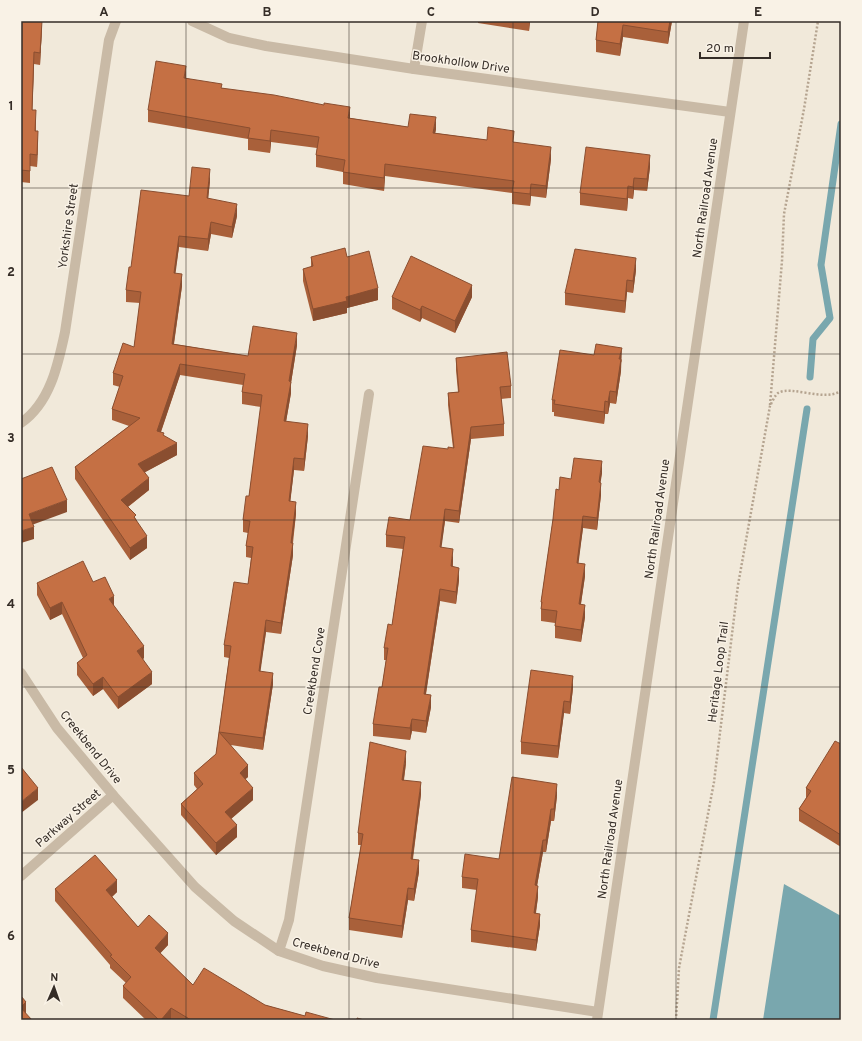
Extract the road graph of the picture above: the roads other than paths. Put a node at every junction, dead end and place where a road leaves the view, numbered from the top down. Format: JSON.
{"nodes":[{"id":1,"x":116,"y":21,"type":"edge"},
{"id":2,"x":192,"y":21,"type":"edge"},
{"id":3,"x":422,"y":21,"type":"edge"},
{"id":4,"x":744,"y":21,"type":"edge"},
{"id":5,"x":414,"y":69,"type":"junction"},
{"id":6,"x":730,"y":112,"type":"junction"},
{"id":7,"x":369,"y":394,"type":"dead end"},
{"id":8,"x":21,"y":423,"type":"edge"},
{"id":9,"x":21,"y":673,"type":"edge"},
{"id":10,"x":113,"y":796,"type":"junction"},
{"id":11,"x":21,"y":876,"type":"edge"},
{"id":12,"x":279,"y":951,"type":"junction"},
{"id":13,"x":597,"y":1016,"type":"edge"}],
"edges":[{"from":1,"to":8,"type":"street","name":"Yorkshire Street"},
{"from":2,"to":5,"type":"street","name":"Brookhollow Drive"},
{"from":3,"to":5,"type":"street"},
{"from":4,"to":6,"type":"street","name":"North Railroad Avenue"},
{"from":5,"to":6,"type":"street","name":"Brookhollow Drive"},
{"from":6,"to":13,"type":"street","name":"North Railroad Avenue"},
{"from":7,"to":12,"type":"street","name":"Creekbend Cove"},
{"from":9,"to":10,"type":"street","name":"Creekbend Drive"},
{"from":10,"to":11,"type":"street","name":"Parkway Street"},
{"from":10,"to":12,"type":"street","name":"Creekbend Drive"},
{"from":12,"to":13,"type":"street","name":"Creekbend Drive"}]}
